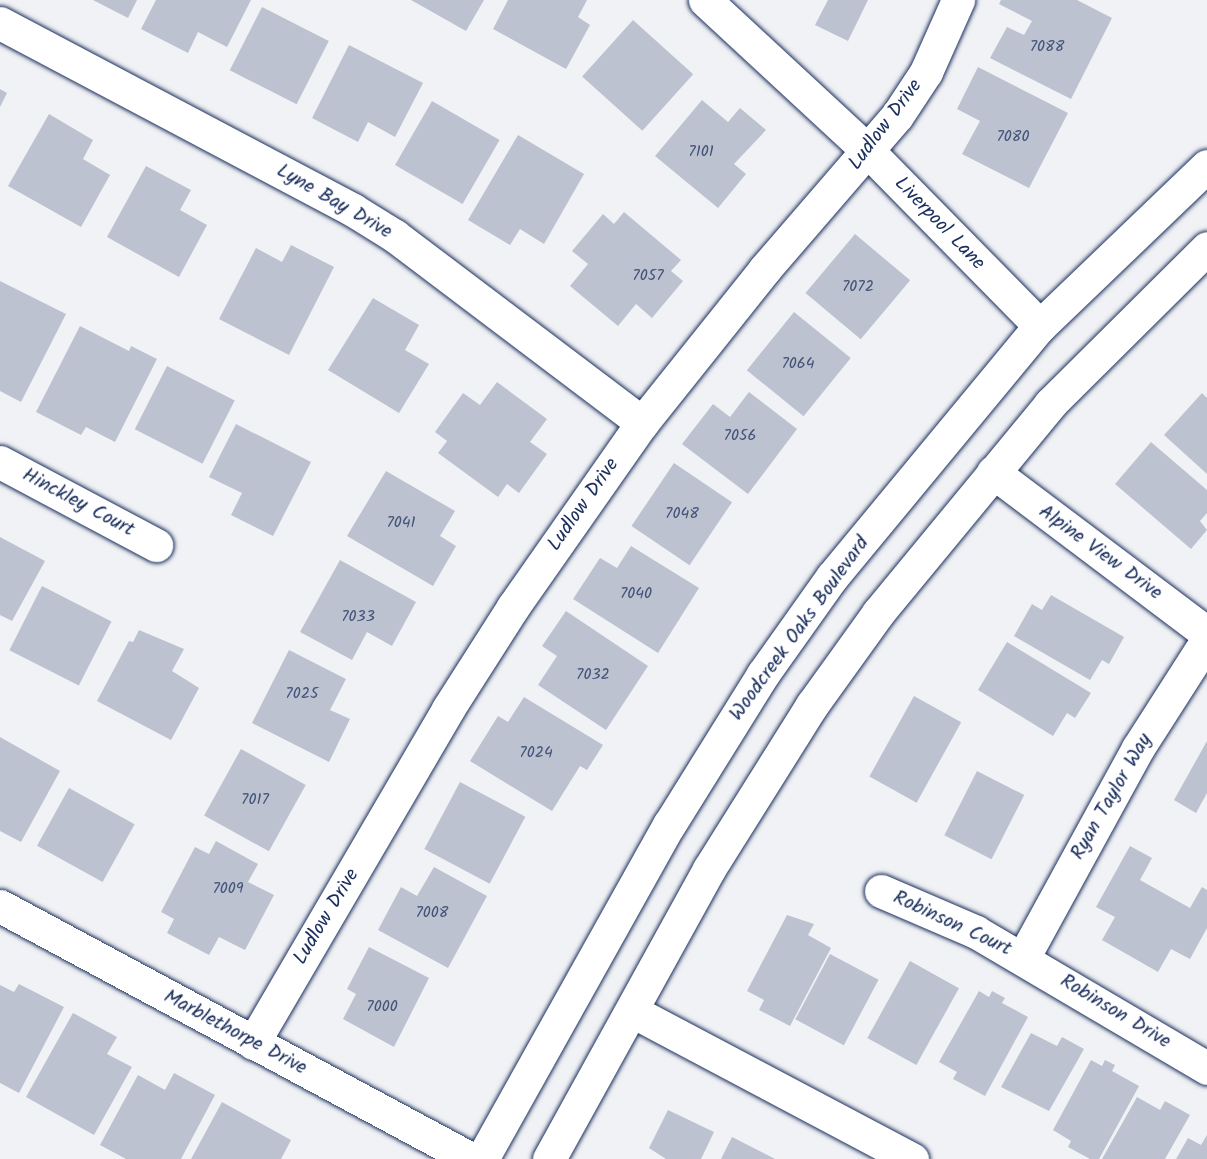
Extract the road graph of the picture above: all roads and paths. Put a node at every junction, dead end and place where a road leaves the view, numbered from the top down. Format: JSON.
{"nodes":[{"id":1,"x":705,"y":0,"type":"edge"},
{"id":2,"x":958,"y":0,"type":"edge"},
{"id":3,"x":0,"y":23,"type":"edge"},
{"id":4,"x":868,"y":152,"type":"junction"},
{"id":5,"x":1207,"y":166,"type":"edge"},
{"id":6,"x":1207,"y":248,"type":"edge"},
{"id":7,"x":1040,"y":326,"type":"junction"},
{"id":8,"x":642,"y":423,"type":"junction"},
{"id":9,"x":0,"y":462,"type":"edge"},
{"id":10,"x":993,"y":472,"type":"junction"},
{"id":11,"x":156,"y":544,"type":"dead end"},
{"id":12,"x":1207,"y":633,"type":"edge"},
{"id":13,"x":1207,"y":640,"type":"edge"},
{"id":14,"x":881,"y":891,"type":"dead end"},
{"id":15,"x":0,"y":906,"type":"edge"},
{"id":16,"x":1023,"y":958,"type":"junction"},
{"id":17,"x":632,"y":1011,"type":"junction"},
{"id":18,"x":253,"y":1043,"type":"junction"},
{"id":19,"x":1207,"y":1068,"type":"edge"},
{"id":20,"x":471,"y":1159,"type":"edge"},
{"id":21,"x":482,"y":1159,"type":"edge"},
{"id":22,"x":549,"y":1159,"type":"edge"},
{"id":23,"x":912,"y":1159,"type":"edge"}],
"edges":[{"from":1,"to":4,"type":"street","name":"Liverpool Lane"},
{"from":2,"to":4,"type":"street","name":"Ludlow Drive"},
{"from":3,"to":8,"type":"street","name":"Lyne Bay Drive"},
{"from":4,"to":7,"type":"street","name":"Liverpool Lane"},
{"from":4,"to":8,"type":"street","name":"Ludlow Drive"},
{"from":5,"to":7,"type":"street","name":"Woodcreek Oaks Boulevard"},
{"from":6,"to":10,"type":"street"},
{"from":7,"to":21,"type":"street","name":"Woodcreek Oaks Boulevard"},
{"from":8,"to":18,"type":"street","name":"Ludlow Drive"},
{"from":9,"to":11,"type":"street","name":"Hinckley Court"},
{"from":10,"to":12,"type":"street","name":"Alpine View Drive"},
{"from":10,"to":17,"type":"street"},
{"from":13,"to":16,"type":"street","name":"Ryan Taylor Way"},
{"from":14,"to":16,"type":"street","name":"Robinson Court"},
{"from":15,"to":18,"type":"street","name":"Marblethorpe Drive"},
{"from":16,"to":19,"type":"street","name":"Robinson Drive"},
{"from":17,"to":22,"type":"street"},
{"from":17,"to":23,"type":"street"},
{"from":18,"to":20,"type":"street","name":"Marblethorpe Drive"}]}
